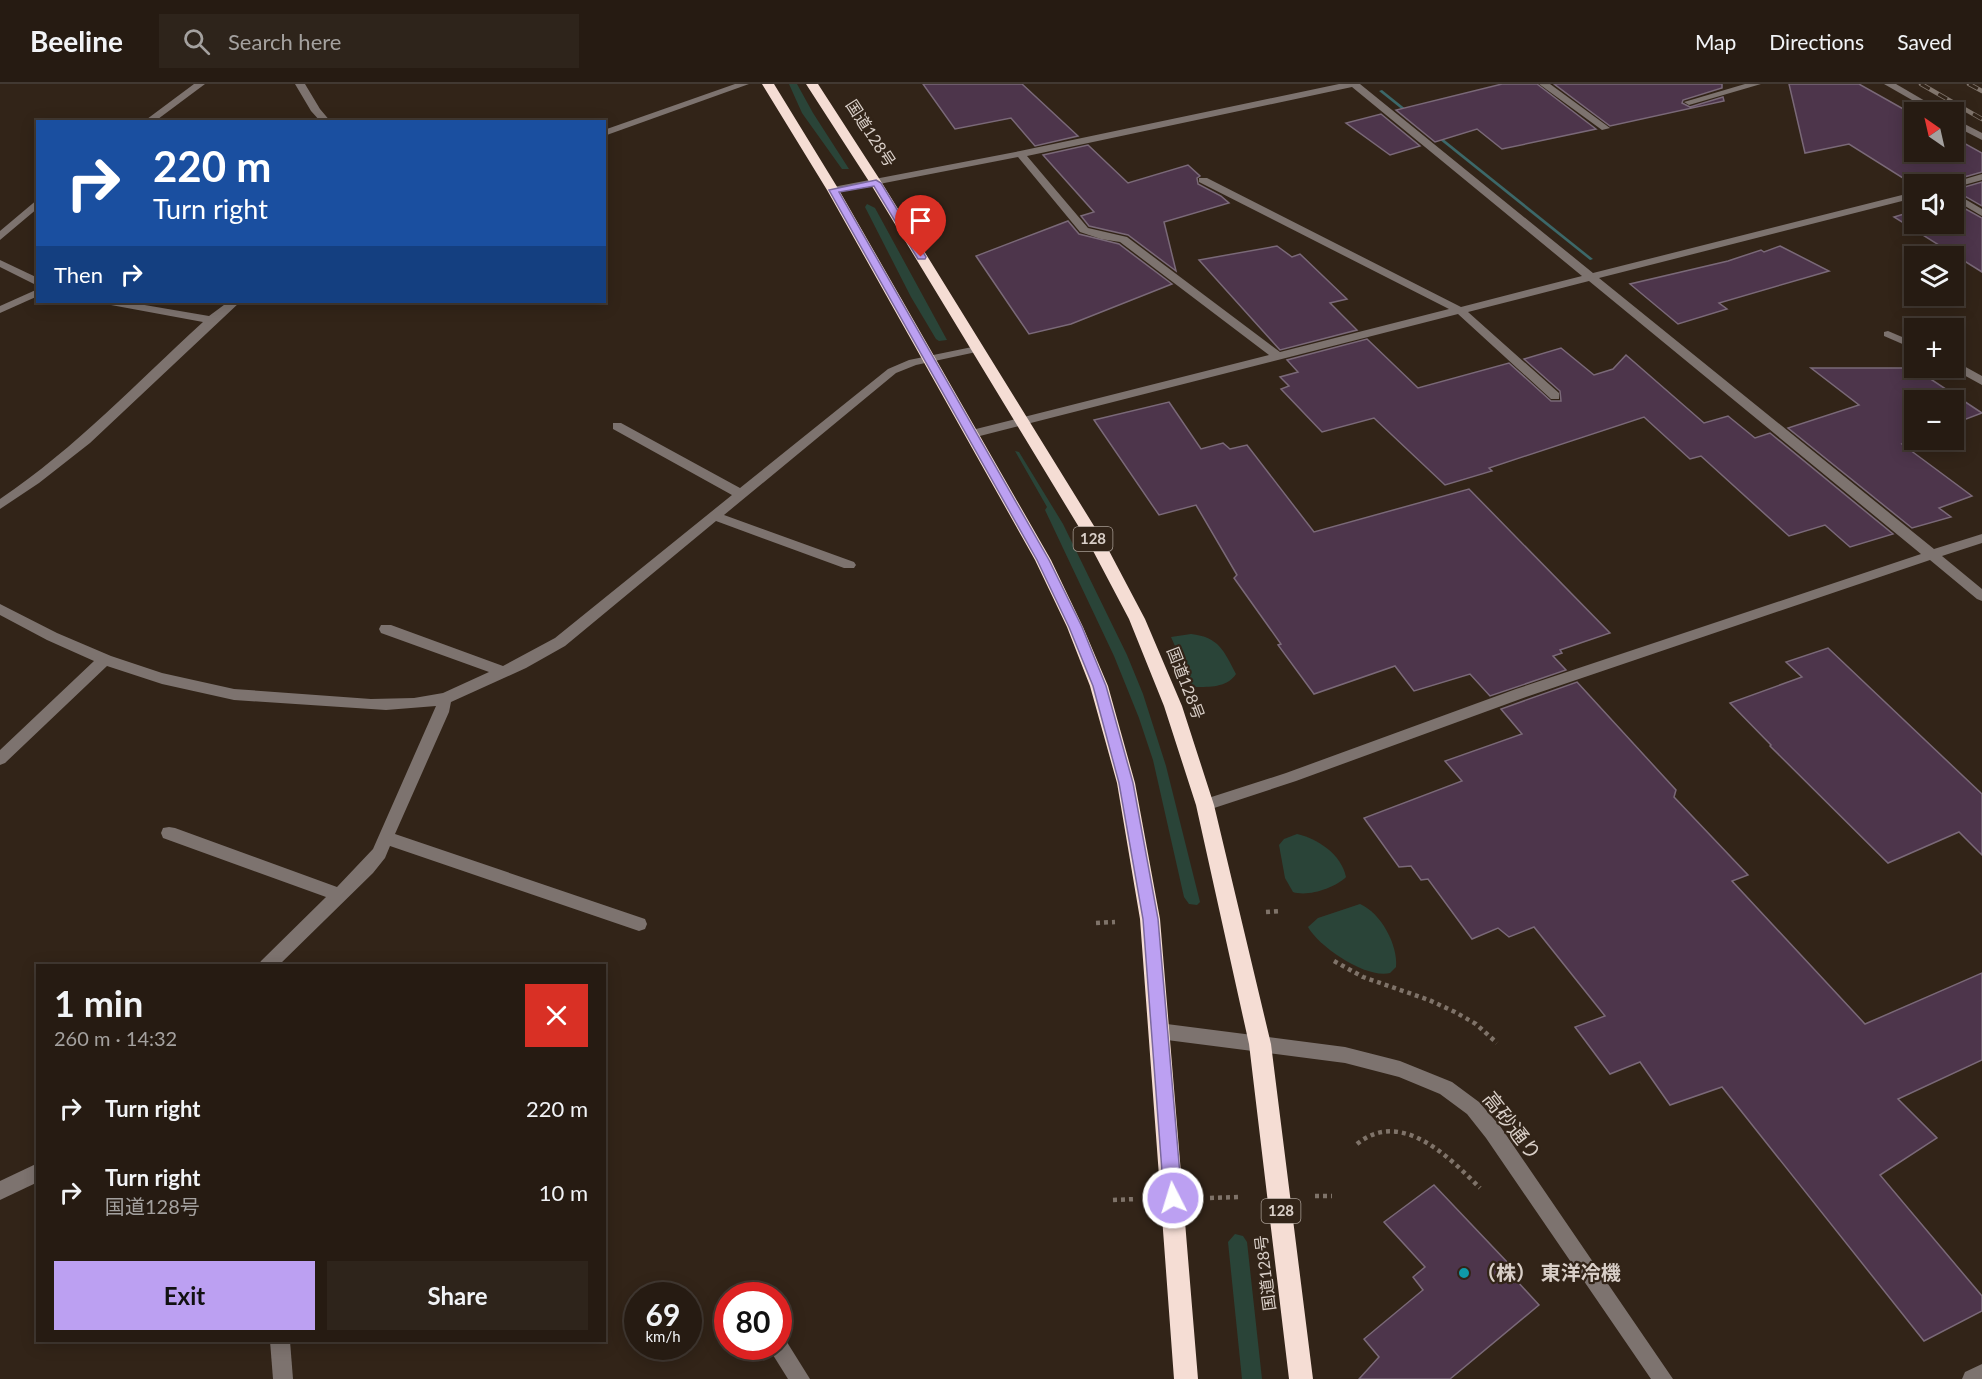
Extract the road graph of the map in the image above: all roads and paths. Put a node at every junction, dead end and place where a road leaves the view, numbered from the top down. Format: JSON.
{"nodes":[{"id":1,"x":200,"y":84,"type":"edge"},
{"id":2,"x":300,"y":84,"type":"edge"},
{"id":3,"x":744,"y":84,"type":"edge"},
{"id":4,"x":768,"y":84,"type":"edge"},
{"id":5,"x":812,"y":84,"type":"edge"},
{"id":6,"x":1353,"y":84,"type":"edge"},
{"id":7,"x":1544,"y":84,"type":"edge"},
{"id":8,"x":1756,"y":84,"type":"edge"},
{"id":9,"x":1889,"y":84,"type":"edge"},
{"id":10,"x":1689,"y":102,"type":"dead end"},
{"id":11,"x":1921,"y":102,"type":"edge"},
{"id":12,"x":150,"y":120,"type":"edge"},
{"id":13,"x":325,"y":120,"type":"edge"},
{"id":14,"x":1964,"y":127,"type":"edge"},
{"id":15,"x":1605,"y":128,"type":"dead end"},
{"id":16,"x":606,"y":132,"type":"edge"},
{"id":17,"x":1982,"y":137,"type":"edge"},
{"id":18,"x":1020,"y":154,"type":"junction"},
{"id":19,"x":1982,"y":177,"type":"edge"},
{"id":20,"x":1203,"y":180,"type":"dead end"},
{"id":21,"x":1964,"y":182,"type":"edge"},
{"id":22,"x":876,"y":183,"type":"junction"},
{"id":23,"x":833,"y":190,"type":"junction"},
{"id":24,"x":1904,"y":198,"type":"edge"},
{"id":25,"x":1964,"y":202,"type":"edge"},
{"id":26,"x":36,"y":204,"type":"edge"},
{"id":27,"x":1982,"y":213,"type":"edge"},
{"id":28,"x":0,"y":237,"type":"edge"},
{"id":29,"x":0,"y":263,"type":"edge"},
{"id":30,"x":1590,"y":277,"type":"junction"},
{"id":31,"x":36,"y":282,"type":"edge"},
{"id":32,"x":36,"y":293,"type":"edge"},
{"id":33,"x":116,"y":303,"type":"edge"},
{"id":34,"x":233,"y":303,"type":"edge"},
{"id":35,"x":0,"y":310,"type":"edge"},
{"id":36,"x":1461,"y":311,"type":"junction"},
{"id":37,"x":210,"y":320,"type":"junction"},
{"id":38,"x":1888,"y":334,"type":"dead end"},
{"id":39,"x":1904,"y":341,"type":"edge"},
{"id":40,"x":977,"y":349,"type":"junction"},
{"id":41,"x":1277,"y":356,"type":"junction"},
{"id":42,"x":928,"y":359,"type":"junction"},
{"id":43,"x":1964,"y":370,"type":"edge"},
{"id":44,"x":1982,"y":381,"type":"edge"},
{"id":45,"x":1555,"y":396,"type":"dead end"},
{"id":46,"x":1022,"y":422,"type":"junction"},
{"id":47,"x":617,"y":426,"type":"dead end"},
{"id":48,"x":972,"y":434,"type":"junction"},
{"id":49,"x":741,"y":494,"type":"junction"},
{"id":50,"x":0,"y":505,"type":"edge"},
{"id":51,"x":715,"y":516,"type":"junction"},
{"id":52,"x":1982,"y":538,"type":"edge"},
{"id":53,"x":1933,"y":556,"type":"junction"},
{"id":54,"x":849,"y":565,"type":"dead end"},
{"id":55,"x":1982,"y":596,"type":"edge"},
{"id":56,"x":0,"y":609,"type":"edge"},
{"id":57,"x":386,"y":629,"type":"dead end"},
{"id":58,"x":104,"y":660,"type":"junction"},
{"id":59,"x":504,"y":672,"type":"junction"},
{"id":60,"x":444,"y":699,"type":"junction"},
{"id":61,"x":0,"y":759,"type":"edge"},
{"id":62,"x":1205,"y":805,"type":"junction"},
{"id":63,"x":169,"y":833,"type":"dead end"},
{"id":64,"x":387,"y":838,"type":"junction"},
{"id":65,"x":340,"y":895,"type":"junction"},
{"id":66,"x":639,"y":924,"type":"dead end"},
{"id":67,"x":1334,"y":961,"type":"dead end"},
{"id":68,"x":269,"y":964,"type":"edge"},
{"id":69,"x":1160,"y":1031,"type":"junction"},
{"id":70,"x":1260,"y":1044,"type":"junction"},
{"id":71,"x":1497,"y":1044,"type":"dead end"},
{"id":72,"x":1357,"y":1144,"type":"dead end"},
{"id":73,"x":36,"y":1173,"type":"edge"},
{"id":74,"x":1480,"y":1188,"type":"dead end"},
{"id":75,"x":0,"y":1191,"type":"edge"},
{"id":76,"x":1332,"y":1196,"type":"dead end"},
{"id":77,"x":1279,"y":1197,"type":"junction"},
{"id":78,"x":1173,"y":1198,"type":"junction"},
{"id":79,"x":1113,"y":1200,"type":"dead end"},
{"id":80,"x":280,"y":1342,"type":"edge"},
{"id":81,"x":787,"y":1360,"type":"edge"},
{"id":82,"x":1982,"y":1374,"type":"edge"},
{"id":83,"x":283,"y":1379,"type":"edge"},
{"id":84,"x":800,"y":1379,"type":"edge"},
{"id":85,"x":1186,"y":1379,"type":"edge"},
{"id":86,"x":1301,"y":1379,"type":"edge"},
{"id":87,"x":1663,"y":1379,"type":"edge"},
{"id":88,"x":1972,"y":1379,"type":"edge"}],
"edges":[{"from":1,"to":12,"type":"street"},
{"from":2,"to":13,"type":"street"},
{"from":3,"to":16,"type":"street"},
{"from":4,"to":23,"type":"highway"},
{"from":5,"to":22,"type":"highway","name":"国道128号","number":"128"},
{"from":6,"to":18,"type":"street"},
{"from":6,"to":30,"type":"street"},
{"from":7,"to":15,"type":"street"},
{"from":8,"to":10,"type":"street"},
{"from":9,"to":11,"type":"street"},
{"from":14,"to":17,"type":"street"},
{"from":18,"to":22,"type":"street"},
{"from":18,"to":41,"type":"street"},
{"from":19,"to":21,"type":"street"},
{"from":20,"to":36,"type":"street"},
{"from":22,"to":23,"type":"street"},
{"from":22,"to":40,"type":"highway","name":"国道128号","number":"128"},
{"from":23,"to":42,"type":"highway"},
{"from":24,"to":30,"type":"street"},
{"from":25,"to":27,"type":"street"},
{"from":26,"to":28,"type":"street"},
{"from":29,"to":31,"type":"street"},
{"from":30,"to":36,"type":"street"},
{"from":30,"to":53,"type":"street"},
{"from":32,"to":35,"type":"street"},
{"from":33,"to":37,"type":"street"},
{"from":34,"to":37,"type":"street"},
{"from":36,"to":41,"type":"street"},
{"from":36,"to":45,"type":"street"},
{"from":37,"to":50,"type":"street"},
{"from":38,"to":39,"type":"street"},
{"from":40,"to":42,"type":"street"},
{"from":40,"to":46,"type":"highway","name":"国道128号","number":"128"},
{"from":41,"to":46,"type":"street"},
{"from":42,"to":48,"type":"highway"},
{"from":42,"to":49,"type":"street"},
{"from":43,"to":44,"type":"street"},
{"from":46,"to":48,"type":"street"},
{"from":46,"to":62,"type":"highway","name":"国道128号","number":"128"},
{"from":47,"to":49,"type":"street"},
{"from":48,"to":69,"type":"highway"},
{"from":49,"to":51,"type":"street"},
{"from":51,"to":54,"type":"street"},
{"from":51,"to":59,"type":"street"},
{"from":52,"to":53,"type":"street"},
{"from":53,"to":55,"type":"street"},
{"from":53,"to":62,"type":"street"},
{"from":56,"to":58,"type":"street"},
{"from":57,"to":59,"type":"street"},
{"from":58,"to":60,"type":"street"},
{"from":58,"to":61,"type":"street"},
{"from":59,"to":60,"type":"street"},
{"from":60,"to":64,"type":"street"},
{"from":62,"to":70,"type":"highway","name":"国道128号","number":"128"},
{"from":63,"to":65,"type":"street"},
{"from":64,"to":65,"type":"street"},
{"from":64,"to":66,"type":"street"},
{"from":65,"to":68,"type":"street"},
{"from":67,"to":71,"type":"path"},
{"from":69,"to":70,"type":"street","name":"高砂通り"},
{"from":69,"to":78,"type":"highway"},
{"from":70,"to":77,"type":"highway","name":"国道128号","number":"128"},
{"from":70,"to":87,"type":"street","name":"高砂通り"},
{"from":72,"to":74,"type":"path"},
{"from":73,"to":75,"type":"street"},
{"from":76,"to":77,"type":"path"},
{"from":77,"to":78,"type":"path"},
{"from":77,"to":86,"type":"highway","name":"国道128号","number":"128"},
{"from":78,"to":79,"type":"path"},
{"from":78,"to":85,"type":"highway"},
{"from":80,"to":83,"type":"street"},
{"from":81,"to":84,"type":"street"},
{"from":82,"to":88,"type":"street"}]}
